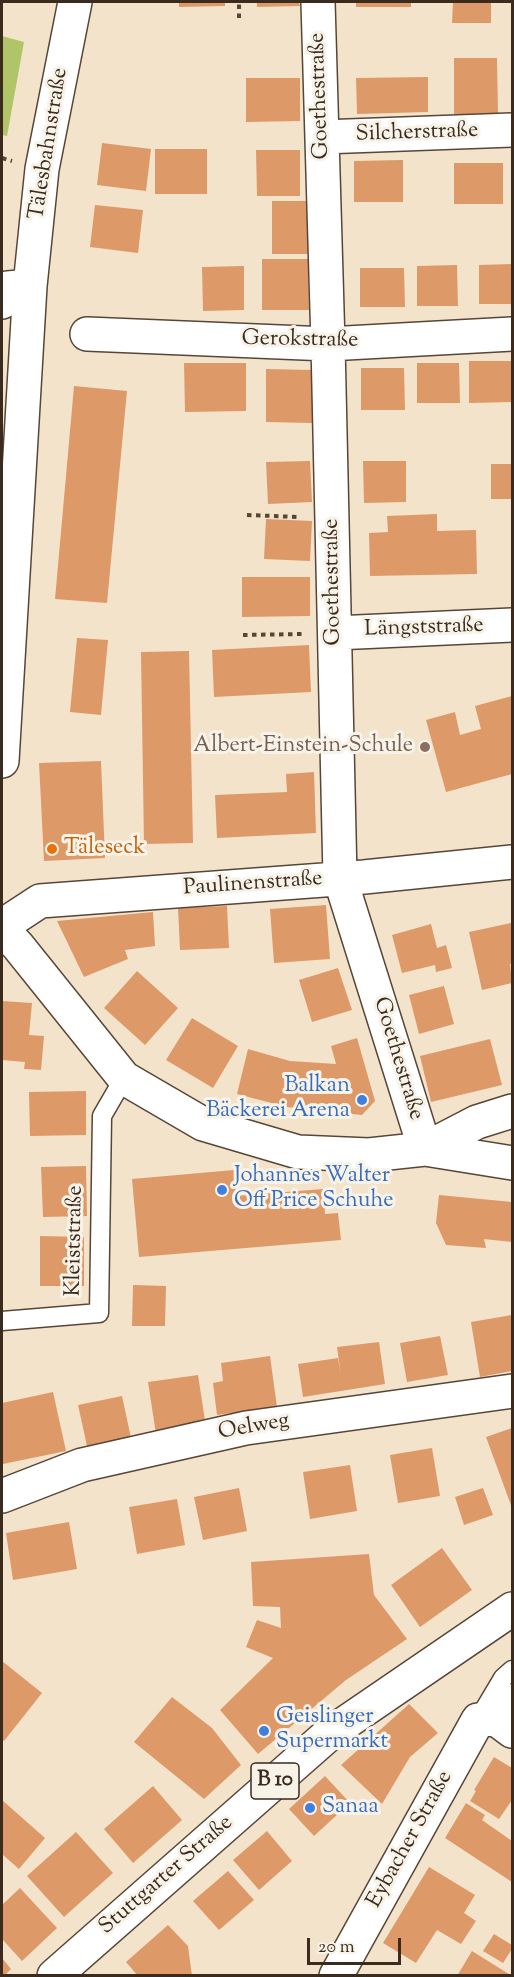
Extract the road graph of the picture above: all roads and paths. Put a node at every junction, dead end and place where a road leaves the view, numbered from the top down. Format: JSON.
{"nodes":[{"id":1,"x":75,"y":2,"type":"edge"},
{"id":2,"x":239,"y":2,"type":"edge"},
{"id":3,"x":318,"y":2,"type":"edge"},
{"id":4,"x":239,"y":18,"type":"dead end"},
{"id":5,"x":513,"y":130,"type":"edge"},
{"id":6,"x":322,"y":137,"type":"junction"},
{"id":7,"x":30,"y":286,"type":"junction"},
{"id":8,"x":2,"y":302,"type":"edge"},
{"id":9,"x":87,"y":334,"type":"dead end"},
{"id":10,"x":513,"y":334,"type":"edge"},
{"id":11,"x":328,"y":344,"type":"junction"},
{"id":12,"x":247,"y":515,"type":"dead end"},
{"id":13,"x":333,"y":518,"type":"junction"},
{"id":14,"x":513,"y":625,"type":"edge"},
{"id":15,"x":335,"y":633,"type":"junction"},
{"id":16,"x":243,"y":635,"type":"dead end"},
{"id":17,"x":2,"y":761,"type":"edge"},
{"id":18,"x":513,"y":862,"type":"edge"},
{"id":19,"x":340,"y":878,"type":"junction"},
{"id":20,"x":2,"y":928,"type":"edge"},
{"id":21,"x":124,"y":1078,"type":"junction"},
{"id":22,"x":513,"y":1111,"type":"edge"},
{"id":23,"x":425,"y":1149,"type":"junction"},
{"id":24,"x":513,"y":1163,"type":"edge"},
{"id":25,"x":2,"y":1321,"type":"edge"},
{"id":26,"x":513,"y":1391,"type":"edge"},
{"id":27,"x":2,"y":1496,"type":"edge"},
{"id":28,"x":513,"y":1609,"type":"edge"},
{"id":29,"x":513,"y":1670,"type":"edge"},
{"id":30,"x":500,"y":1716,"type":"edge"},
{"id":31,"x":54,"y":1976,"type":"edge"},
{"id":32,"x":336,"y":1976,"type":"edge"}],
"edges":[{"from":1,"to":7,"type":"street","name":"Tälesbahnstraße"},
{"from":2,"to":4,"type":"path"},
{"from":3,"to":6,"type":"street","name":"Goethestraße"},
{"from":5,"to":6,"type":"street","name":"Silcherstraße"},
{"from":6,"to":11,"type":"street","name":"Goethestraße"},
{"from":7,"to":8,"type":"street"},
{"from":7,"to":17,"type":"street","name":"Tälesbahnstraße"},
{"from":9,"to":11,"type":"street","name":"Gerokstraße"},
{"from":10,"to":11,"type":"street","name":"Gerokstraße"},
{"from":11,"to":13,"type":"street","name":"Goethestraße"},
{"from":12,"to":13,"type":"path"},
{"from":13,"to":15,"type":"street","name":"Goethestraße"},
{"from":14,"to":15,"type":"street","name":"Längststraße"},
{"from":15,"to":16,"type":"path"},
{"from":15,"to":19,"type":"street","name":"Goethestraße"},
{"from":18,"to":19,"type":"street","name":"Paulinenstraße"},
{"from":19,"to":20,"type":"street","name":"Paulinenstraße"},
{"from":19,"to":23,"type":"street","name":"Goethestraße"},
{"from":20,"to":21,"type":"street"},
{"from":21,"to":23,"type":"street"},
{"from":21,"to":25,"type":"lane","name":"Kleiststraße"},
{"from":22,"to":23,"type":"street"},
{"from":23,"to":24,"type":"street"},
{"from":26,"to":27,"type":"street","name":"Oelweg"},
{"from":28,"to":31,"type":"street","name":"Stuttgarter Straße","number":"B 10"},
{"from":29,"to":30,"type":"lane"},
{"from":30,"to":32,"type":"street","name":"Eybacher Straße"}]}
